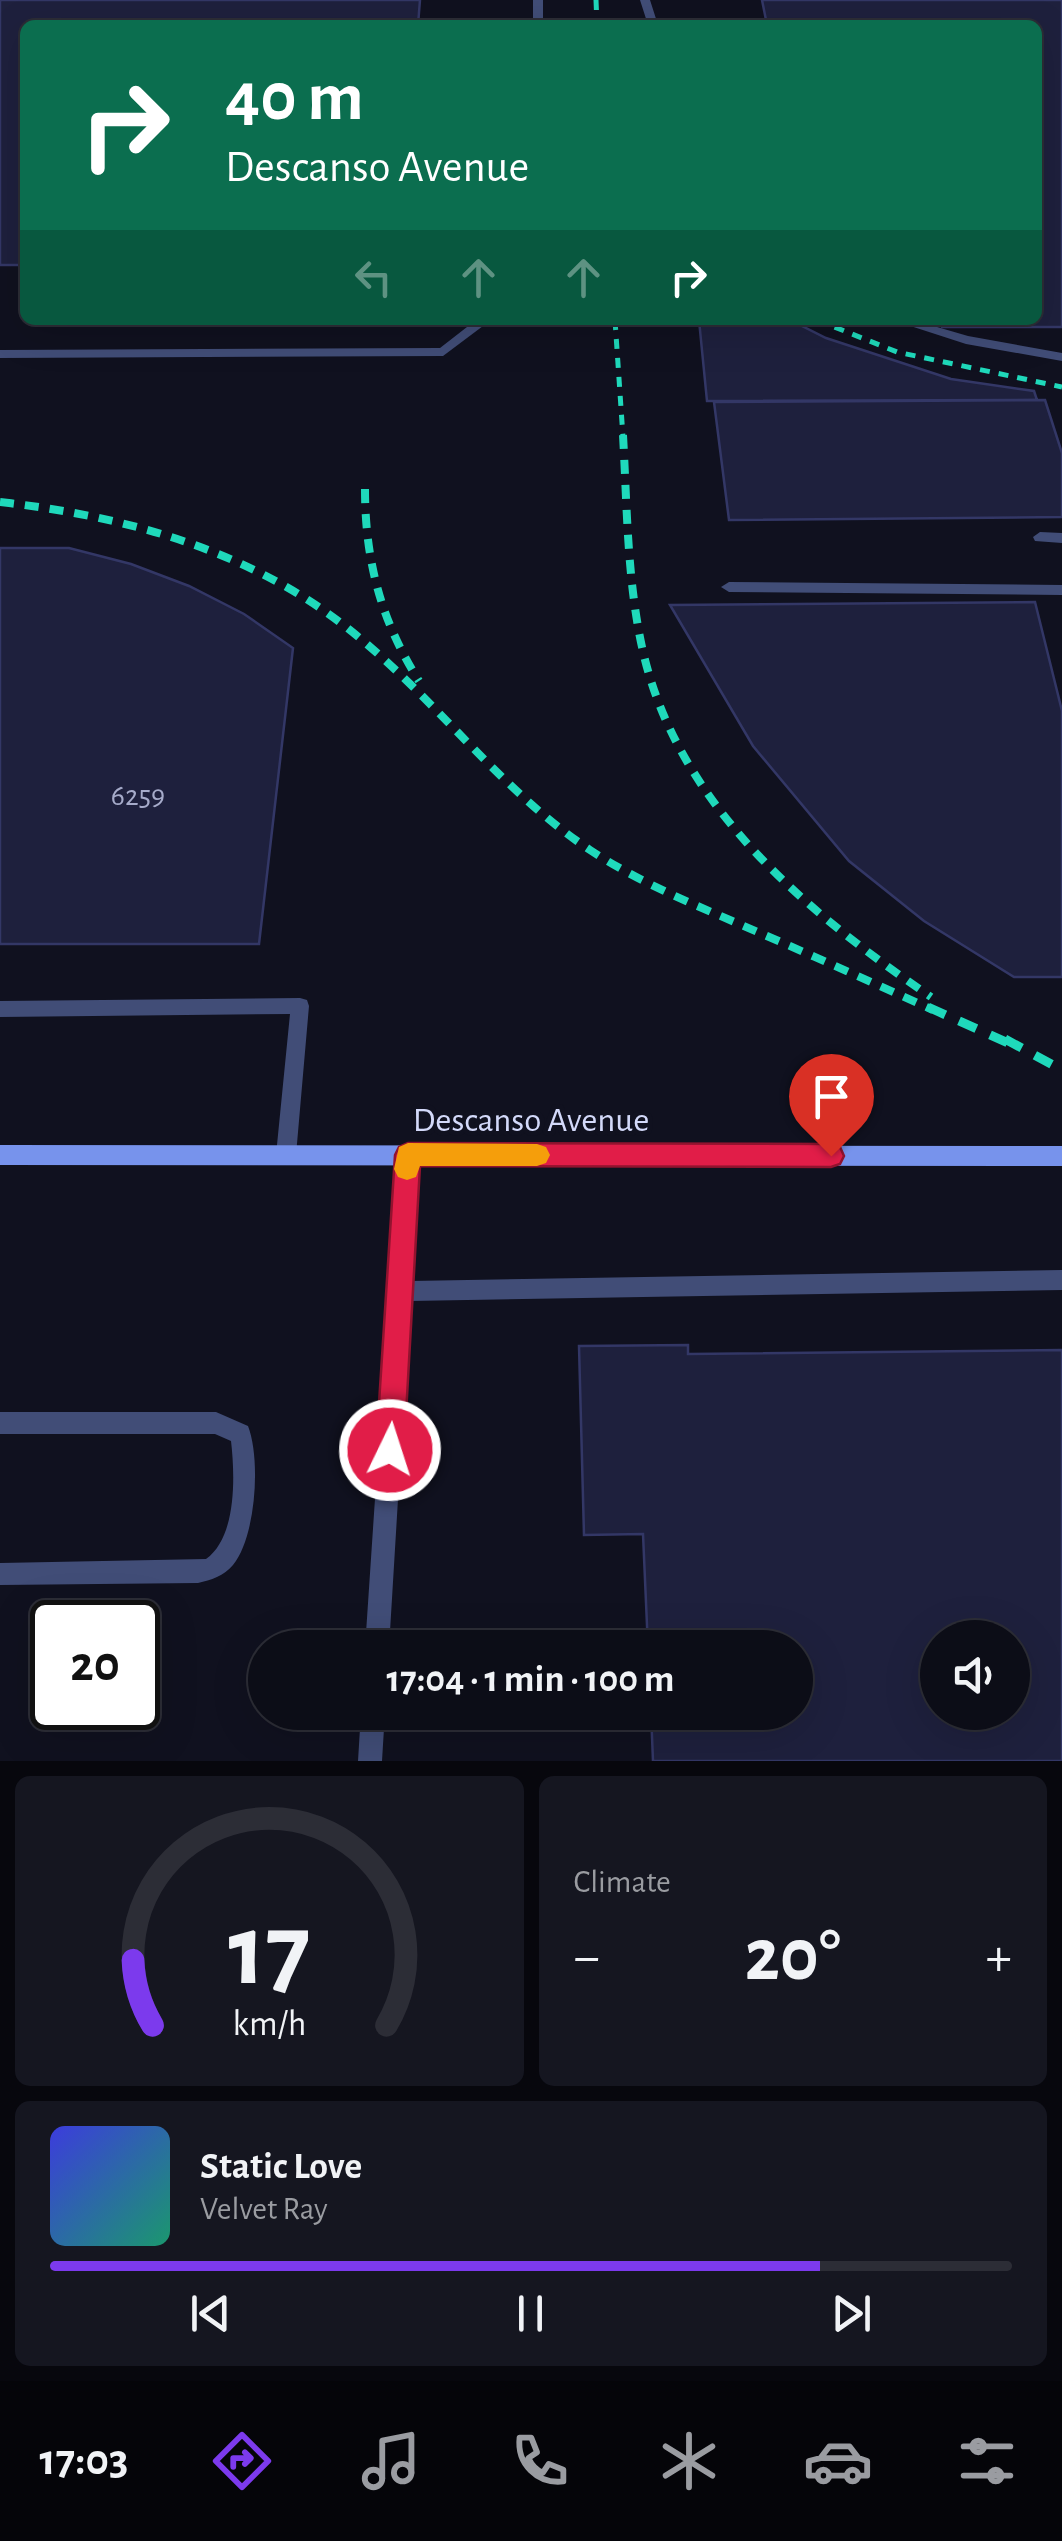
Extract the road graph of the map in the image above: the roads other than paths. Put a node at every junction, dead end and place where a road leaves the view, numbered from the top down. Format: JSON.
{"nodes":[{"id":1,"x":478,"y":325,"type":"edge"},
{"id":2,"x":916,"y":325,"type":"edge"},
{"id":3,"x":0,"y":354,"type":"edge"},
{"id":4,"x":1062,"y":357,"type":"edge"},
{"id":5,"x":1040,"y":537,"type":"dead end"},
{"id":6,"x":1062,"y":538,"type":"edge"},
{"id":7,"x":729,"y":587,"type":"dead end"},
{"id":8,"x":1062,"y":590,"type":"edge"},
{"id":9,"x":0,"y":1008,"type":"edge"},
{"id":10,"x":286,"y":1155,"type":"junction"},
{"id":11,"x":408,"y":1155,"type":"junction"},
{"id":12,"x":0,"y":1156,"type":"edge"},
{"id":13,"x":1062,"y":1156,"type":"edge"},
{"id":14,"x":1062,"y":1280,"type":"edge"},
{"id":15,"x":400,"y":1292,"type":"junction"},
{"id":16,"x":0,"y":1423,"type":"edge"},
{"id":17,"x":0,"y":1574,"type":"edge"},
{"id":18,"x":378,"y":1630,"type":"edge"},
{"id":19,"x":372,"y":1730,"type":"edge"},
{"id":20,"x":370,"y":1761,"type":"edge"}],
"edges":[{"from":1,"to":3,"type":"lane"},
{"from":2,"to":4,"type":"lane"},
{"from":5,"to":6,"type":"lane"},
{"from":7,"to":8,"type":"lane"},
{"from":9,"to":10,"type":"lane"},
{"from":10,"to":11,"type":"street","name":"Descanso Avenue"},
{"from":10,"to":12,"type":"street","name":"Descanso Avenue"},
{"from":11,"to":13,"type":"street","name":"Descanso Avenue"},
{"from":11,"to":15,"type":"lane"},
{"from":14,"to":15,"type":"lane"},
{"from":15,"to":18,"type":"lane"},
{"from":16,"to":17,"type":"lane"},
{"from":19,"to":20,"type":"lane"}]}
